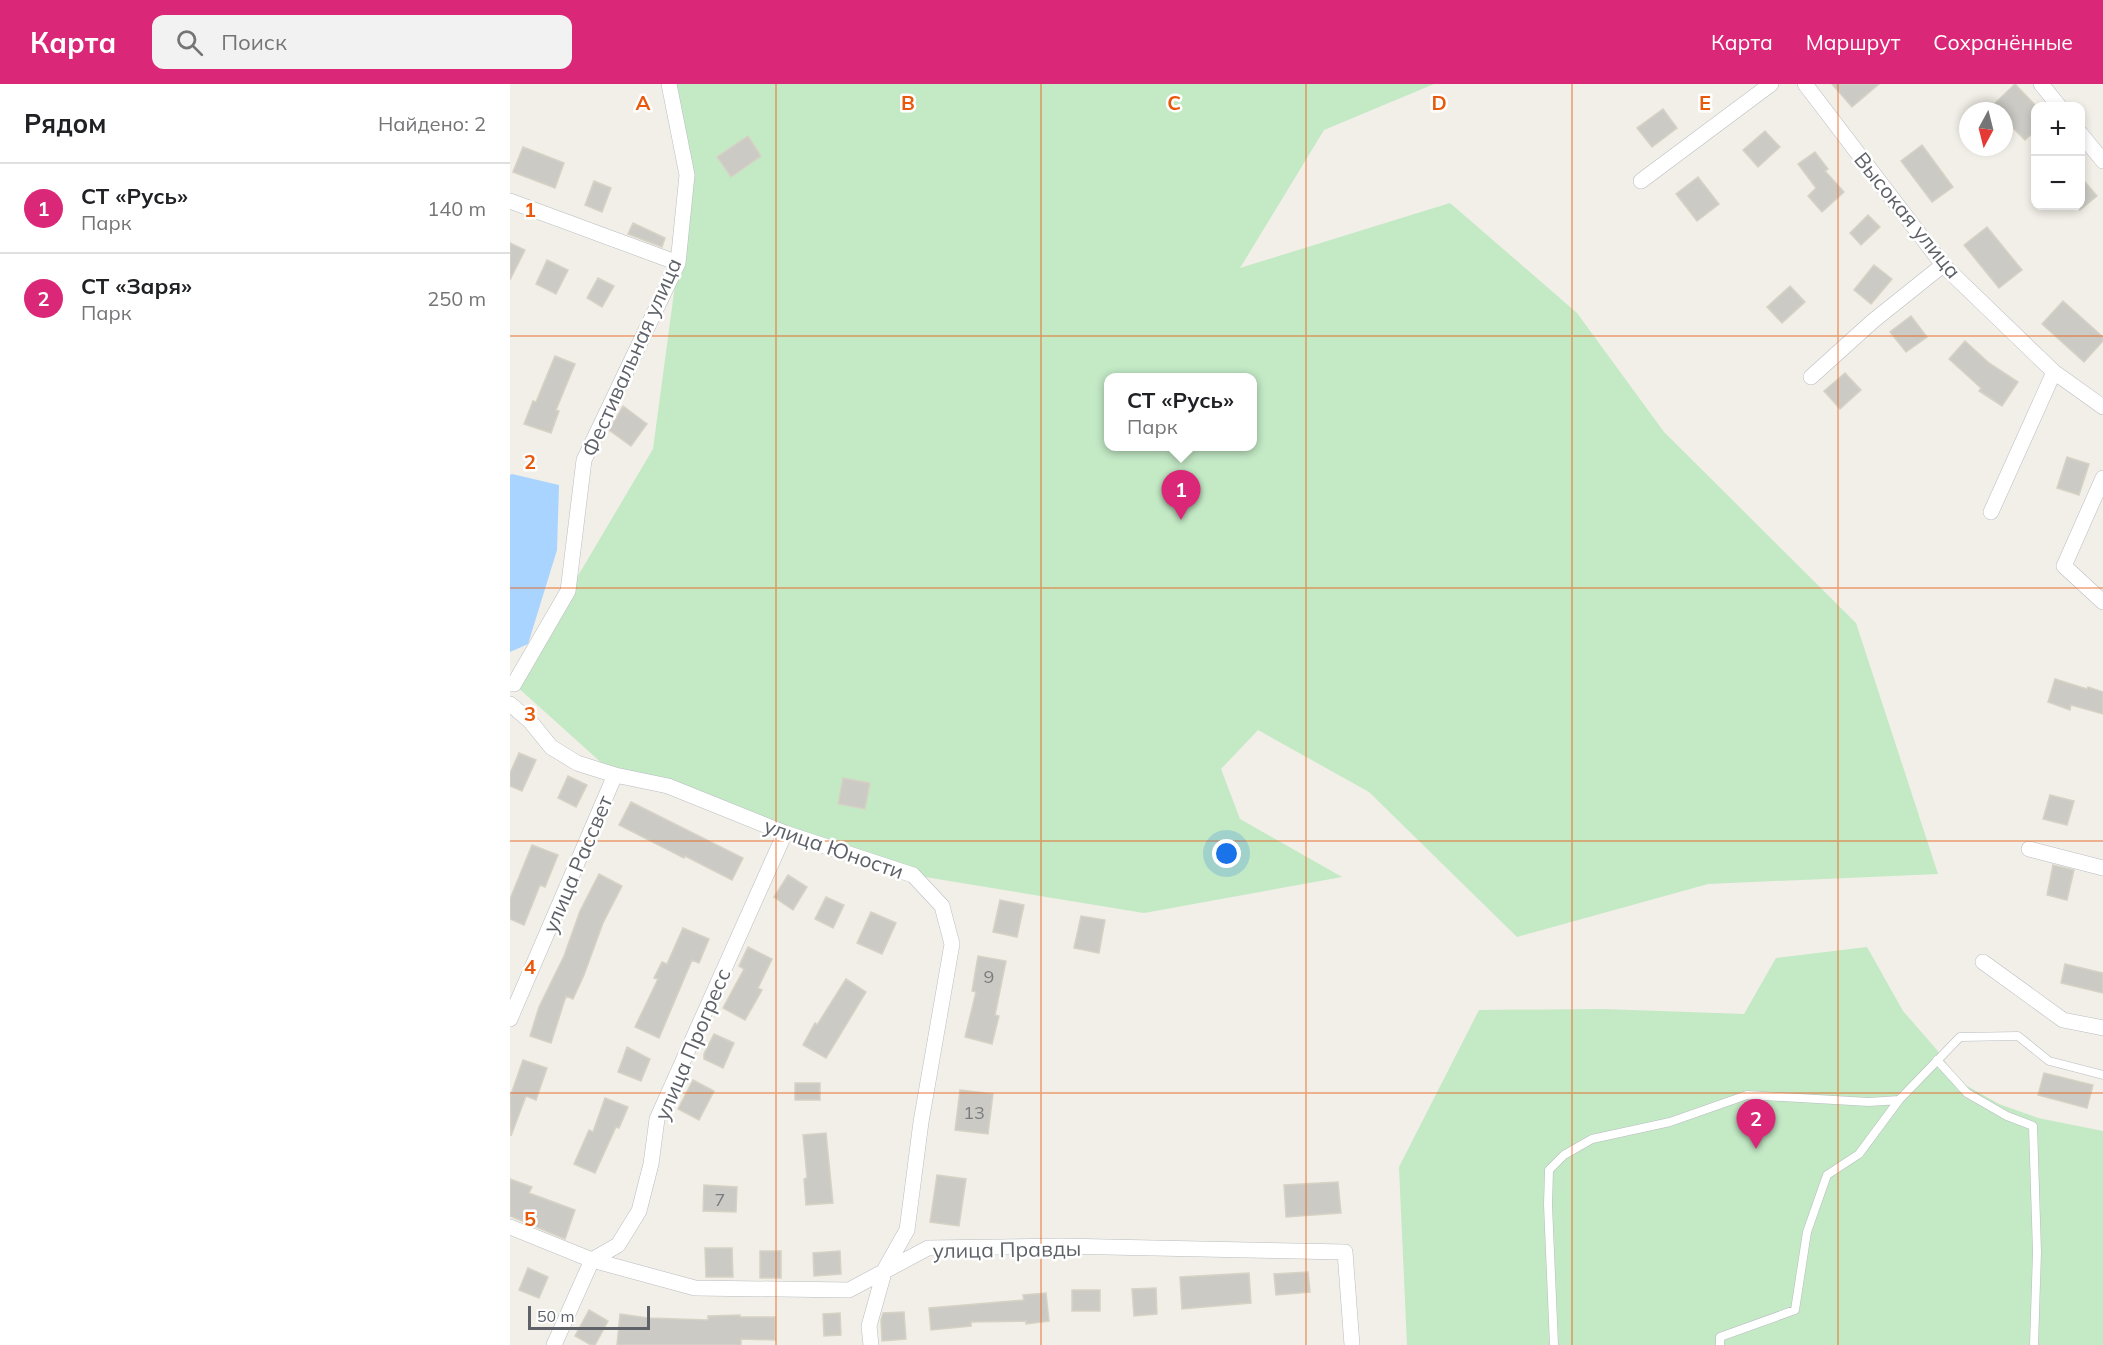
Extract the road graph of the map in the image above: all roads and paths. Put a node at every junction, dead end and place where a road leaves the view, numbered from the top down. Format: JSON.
{"nodes":[{"id":1,"x":669,"y":84,"type":"edge"},
{"id":2,"x":1771,"y":84,"type":"edge"},
{"id":3,"x":1805,"y":84,"type":"edge"},
{"id":4,"x":2041,"y":84,"type":"edge"},
{"id":5,"x":2056,"y":102,"type":"edge"},
{"id":6,"x":2085,"y":139,"type":"edge"},
{"id":7,"x":2103,"y":161,"type":"edge"},
{"id":8,"x":1641,"y":182,"type":"dead end"},
{"id":9,"x":510,"y":201,"type":"edge"},
{"id":10,"x":678,"y":263,"type":"junction"},
{"id":11,"x":1943,"y":265,"type":"junction"},
{"id":12,"x":2054,"y":372,"type":"junction"},
{"id":13,"x":1811,"y":377,"type":"dead end"},
{"id":14,"x":2103,"y":407,"type":"edge"},
{"id":15,"x":2103,"y":478,"type":"edge"},
{"id":16,"x":1991,"y":512,"type":"dead end"},
{"id":17,"x":2103,"y":602,"type":"edge"},
{"id":18,"x":510,"y":684,"type":"edge"},
{"id":19,"x":510,"y":704,"type":"edge"},
{"id":20,"x":615,"y":775,"type":"junction"},
{"id":21,"x":785,"y":833,"type":"junction"},
{"id":22,"x":2029,"y":849,"type":"dead end"},
{"id":23,"x":2103,"y":868,"type":"edge"},
{"id":24,"x":1983,"y":962,"type":"dead end"},
{"id":25,"x":510,"y":1020,"type":"edge"},
{"id":26,"x":2103,"y":1028,"type":"edge"},
{"id":27,"x":1937,"y":1060,"type":"junction"},
{"id":28,"x":2103,"y":1075,"type":"edge"},
{"id":29,"x":1899,"y":1100,"type":"junction"},
{"id":30,"x":510,"y":1227,"type":"edge"},
{"id":31,"x":592,"y":1260,"type":"junction"},
{"id":32,"x":885,"y":1269,"type":"junction"},
{"id":33,"x":554,"y":1345,"type":"edge"},
{"id":34,"x":871,"y":1345,"type":"edge"},
{"id":35,"x":1352,"y":1345,"type":"edge"},
{"id":36,"x":1554,"y":1345,"type":"edge"},
{"id":37,"x":1720,"y":1345,"type":"edge"},
{"id":38,"x":2034,"y":1345,"type":"edge"}],
"edges":[{"from":1,"to":10,"type":"street","name":"Фестивальная улица"},
{"from":2,"to":8,"type":"street"},
{"from":3,"to":11,"type":"street","name":"Высокая улица"},
{"from":4,"to":5,"type":"street"},
{"from":6,"to":7,"type":"street"},
{"from":9,"to":10,"type":"street"},
{"from":10,"to":18,"type":"street","name":"Фестивальная улица"},
{"from":11,"to":12,"type":"street","name":"Высокая улица"},
{"from":11,"to":13,"type":"street"},
{"from":12,"to":14,"type":"street","name":"Высокая улица"},
{"from":12,"to":16,"type":"street"},
{"from":15,"to":17,"type":"street"},
{"from":19,"to":20,"type":"street","name":"улица Юности"},
{"from":20,"to":21,"type":"street","name":"улица Юности"},
{"from":20,"to":25,"type":"street","name":"улица Рассвет"},
{"from":21,"to":31,"type":"street","name":"улица Прогресс"},
{"from":21,"to":32,"type":"street","name":"улица Юности"},
{"from":22,"to":23,"type":"street"},
{"from":24,"to":26,"type":"street"},
{"from":27,"to":28,"type":"lane"},
{"from":27,"to":29,"type":"lane"},
{"from":27,"to":38,"type":"lane"},
{"from":29,"to":36,"type":"lane"},
{"from":29,"to":37,"type":"lane"},
{"from":30,"to":31,"type":"street","name":"улица Правды"},
{"from":31,"to":32,"type":"street","name":"улица Правды"},
{"from":31,"to":33,"type":"street"},
{"from":32,"to":34,"type":"street","name":"улица Юности"},
{"from":32,"to":35,"type":"street","name":"улица Правды"}]}
